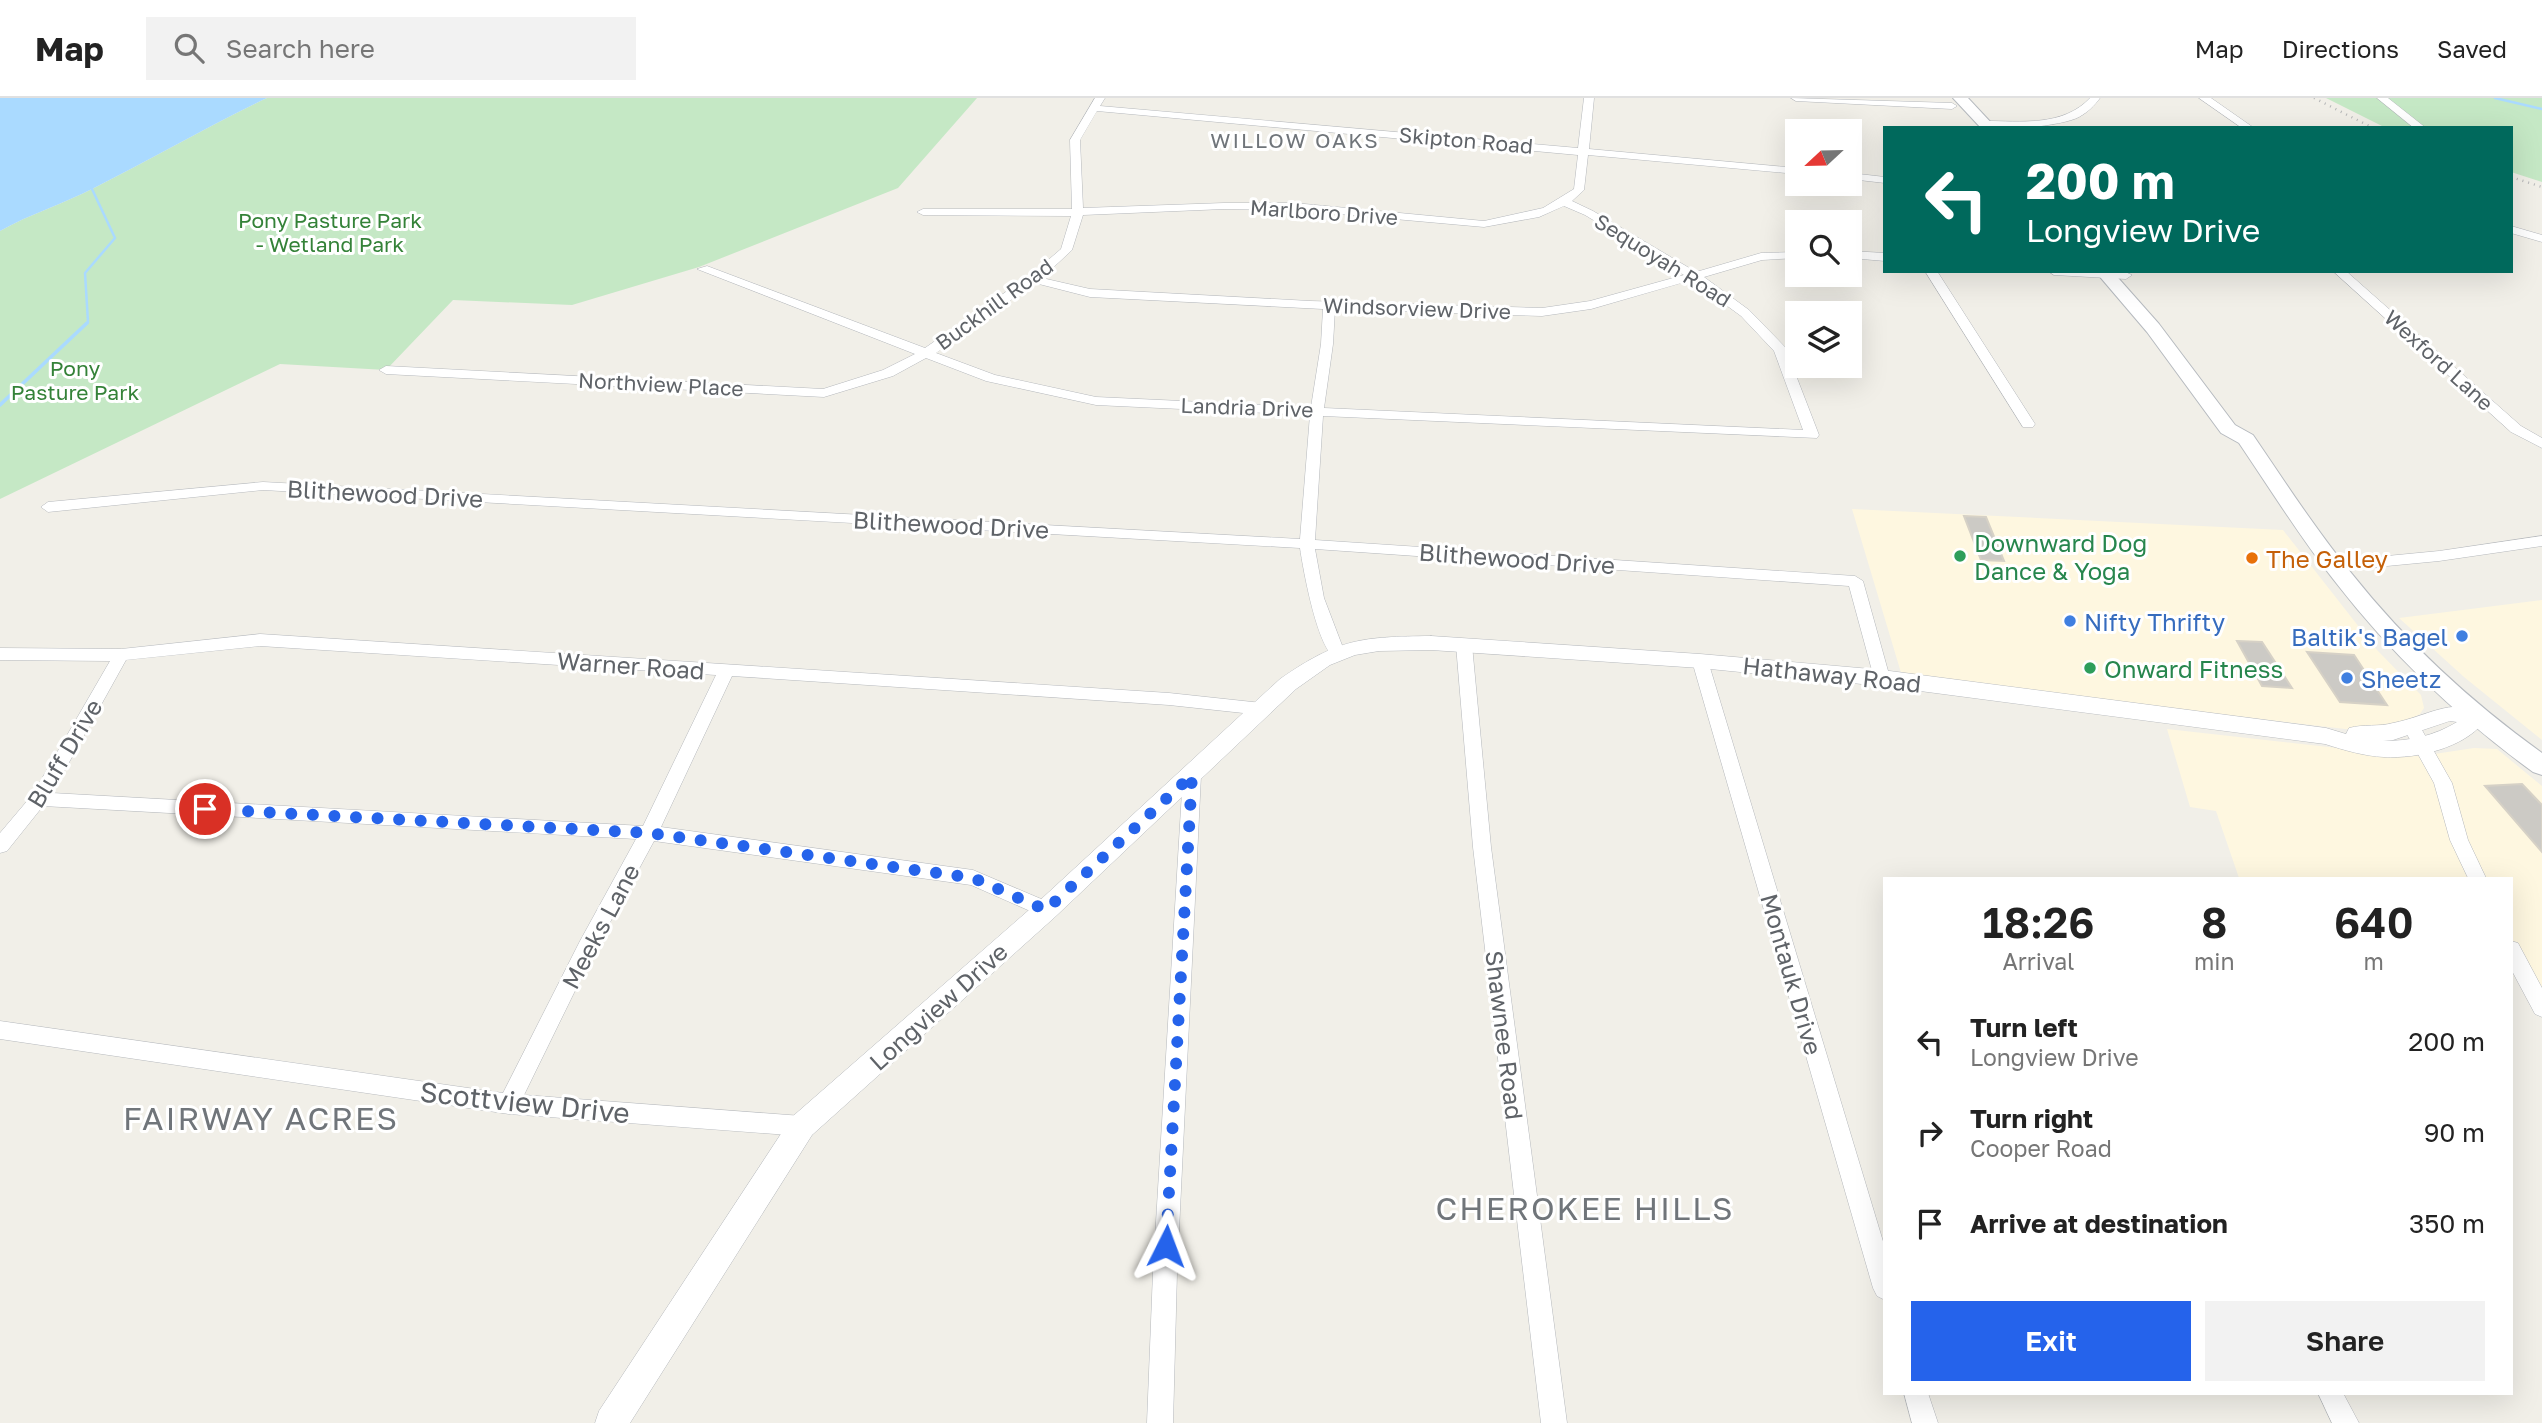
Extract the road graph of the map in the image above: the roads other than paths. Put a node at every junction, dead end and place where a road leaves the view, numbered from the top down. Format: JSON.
{"nodes":[{"id":1,"x":1100,"y":98,"type":"edge"},
{"id":2,"x":1589,"y":98,"type":"edge"},
{"id":3,"x":1796,"y":98,"type":"edge"},
{"id":4,"x":2095,"y":98,"type":"edge"},
{"id":5,"x":2204,"y":98,"type":"edge"},
{"id":6,"x":2382,"y":98,"type":"edge"},
{"id":7,"x":1952,"y":101,"type":"edge"},
{"id":8,"x":1092,"y":108,"type":"junction"},
{"id":9,"x":1981,"y":126,"type":"edge"},
{"id":10,"x":1996,"y":126,"type":"edge"},
{"id":11,"x":2246,"y":126,"type":"edge"},
{"id":12,"x":2418,"y":126,"type":"edge"},
{"id":13,"x":1585,"y":150,"type":"junction"},
{"id":14,"x":1785,"y":170,"type":"edge"},
{"id":15,"x":1862,"y":177,"type":"edge"},
{"id":16,"x":1883,"y":180,"type":"edge"},
{"id":17,"x":1566,"y":203,"type":"junction"},
{"id":18,"x":923,"y":212,"type":"dead end"},
{"id":19,"x":1078,"y":212,"type":"junction"},
{"id":20,"x":2513,"y":230,"type":"edge"},
{"id":21,"x":2542,"y":239,"type":"edge"},
{"id":22,"x":1785,"y":256,"type":"edge"},
{"id":23,"x":1862,"y":256,"type":"edge"},
{"id":24,"x":1883,"y":257,"type":"edge"},
{"id":25,"x":703,"y":269,"type":"dead end"},
{"id":26,"x":1932,"y":273,"type":"edge"},
{"id":27,"x":2114,"y":273,"type":"edge"},
{"id":28,"x":2341,"y":273,"type":"edge"},
{"id":29,"x":1696,"y":277,"type":"junction"},
{"id":30,"x":1032,"y":279,"type":"junction"},
{"id":31,"x":1329,"y":306,"type":"junction"},
{"id":32,"x":928,"y":352,"type":"junction"},
{"id":33,"x":386,"y":370,"type":"dead end"},
{"id":34,"x":1317,"y":410,"type":"junction"},
{"id":35,"x":2028,"y":424,"type":"dead end"},
{"id":36,"x":1812,"y":435,"type":"joint"},
{"id":37,"x":2542,"y":444,"type":"edge"},
{"id":38,"x":48,"y":507,"type":"dead end"},
{"id":39,"x":2542,"y":541,"type":"edge"},
{"id":40,"x":1307,"y":544,"type":"junction"},
{"id":41,"x":2335,"y":566,"type":"junction"},
{"id":42,"x":1464,"y":645,"type":"junction"},
{"id":43,"x":1338,"y":653,"type":"junction"},
{"id":44,"x":0,"y":654,"type":"edge"},
{"id":45,"x":121,"y":655,"type":"junction"},
{"id":46,"x":1700,"y":661,"type":"junction"},
{"id":47,"x":726,"y":671,"type":"junction"},
{"id":48,"x":1882,"y":678,"type":"junction"},
{"id":49,"x":1262,"y":709,"type":"junction"},
{"id":50,"x":2477,"y":716,"type":"junction"},
{"id":51,"x":2417,"y":737,"type":"junction"},
{"id":52,"x":2542,"y":766,"type":"edge"},
{"id":53,"x":1192,"y":775,"type":"junction"},
{"id":54,"x":39,"y":799,"type":"junction"},
{"id":55,"x":649,"y":833,"type":"junction"},
{"id":56,"x":0,"y":846,"type":"edge"},
{"id":57,"x":2477,"y":877,"type":"edge"},
{"id":58,"x":1046,"y":910,"type":"junction"},
{"id":59,"x":2513,"y":953,"type":"edge"},
{"id":60,"x":2542,"y":1008,"type":"edge"},
{"id":61,"x":0,"y":1030,"type":"edge"},
{"id":62,"x":509,"y":1104,"type":"junction"},
{"id":63,"x":802,"y":1126,"type":"junction"},
{"id":64,"x":1883,"y":1281,"type":"edge"},
{"id":65,"x":1917,"y":1395,"type":"edge"},
{"id":66,"x":2331,"y":1395,"type":"edge"},
{"id":67,"x":611,"y":1423,"type":"edge"},
{"id":68,"x":1160,"y":1423,"type":"edge"},
{"id":69,"x":1554,"y":1423,"type":"edge"},
{"id":70,"x":1924,"y":1423,"type":"edge"},
{"id":71,"x":2346,"y":1423,"type":"edge"}],
"edges":[{"from":1,"to":8,"type":"street","name":"Buckhill Road"},
{"from":2,"to":13,"type":"street"},
{"from":3,"to":7,"type":"street"},
{"from":4,"to":10,"type":"street"},
{"from":5,"to":11,"type":"street"},
{"from":6,"to":12,"type":"street"},
{"from":7,"to":9,"type":"main road"},
{"from":8,"to":13,"type":"street","name":"Skipton Road"},
{"from":8,"to":19,"type":"street","name":"Buckhill Road"},
{"from":13,"to":14,"type":"street","name":"Skipton Road"},
{"from":13,"to":17,"type":"street"},
{"from":15,"to":16,"type":"street"},
{"from":17,"to":19,"type":"street","name":"Marlboro Drive"},
{"from":17,"to":29,"type":"street","name":"Sequoyah Road"},
{"from":18,"to":19,"type":"street","name":"Marlboro Drive"},
{"from":19,"to":30,"type":"street","name":"Buckhill Road"},
{"from":20,"to":21,"type":"street"},
{"from":22,"to":29,"type":"street","name":"Windsorview Drive"},
{"from":23,"to":24,"type":"street"},
{"from":25,"to":32,"type":"street","name":"Landria Drive"},
{"from":26,"to":35,"type":"street"},
{"from":27,"to":41,"type":"main road"},
{"from":28,"to":37,"type":"street","name":"Wexford Lane"},
{"from":29,"to":31,"type":"street","name":"Windsorview Drive"},
{"from":29,"to":36,"type":"street","name":"Sequoyah Road"},
{"from":30,"to":31,"type":"street","name":"Windsorview Drive"},
{"from":30,"to":32,"type":"street","name":"Buckhill Road"},
{"from":31,"to":34,"type":"street"},
{"from":32,"to":33,"type":"street","name":"Northview Place"},
{"from":32,"to":34,"type":"street","name":"Landria Drive"},
{"from":34,"to":36,"type":"street","name":"Landria Drive"},
{"from":34,"to":40,"type":"street"},
{"from":38,"to":40,"type":"street","name":"Blithewood Drive"},
{"from":39,"to":41,"type":"street"},
{"from":40,"to":43,"type":"street"},
{"from":40,"to":48,"type":"street","name":"Blithewood Drive"},
{"from":41,"to":50,"type":"main road"},
{"from":42,"to":43,"type":"street","name":"Hathaway Road"},
{"from":42,"to":46,"type":"street","name":"Hathaway Road"},
{"from":42,"to":69,"type":"street","name":"Shawnee Road"},
{"from":43,"to":49,"type":"street","name":"Longview Drive"},
{"from":44,"to":45,"type":"street","name":"Warner Road"},
{"from":45,"to":47,"type":"street","name":"Warner Road"},
{"from":45,"to":54,"type":"street","name":"Bluff Drive"},
{"from":46,"to":48,"type":"street","name":"Hathaway Road"},
{"from":46,"to":64,"type":"street","name":"Montauk Drive"},
{"from":47,"to":49,"type":"street","name":"Warner Road"},
{"from":47,"to":55,"type":"street","name":"Meeks Lane"},
{"from":48,"to":51,"type":"street","name":"Hathaway Road"},
{"from":49,"to":53,"type":"street","name":"Longview Drive"},
{"from":50,"to":51,"type":"street","name":"Hathaway Road"},
{"from":50,"to":52,"type":"main road"},
{"from":51,"to":57,"type":"street"},
{"from":53,"to":58,"type":"street","name":"Longview Drive"},
{"from":53,"to":68,"type":"street"},
{"from":54,"to":55,"type":"street"},
{"from":54,"to":56,"type":"street","name":"Bluff Drive"},
{"from":55,"to":58,"type":"street"},
{"from":55,"to":62,"type":"street","name":"Meeks Lane"},
{"from":58,"to":63,"type":"street","name":"Longview Drive"},
{"from":59,"to":60,"type":"street"},
{"from":61,"to":62,"type":"street","name":"Scottview Drive"},
{"from":62,"to":63,"type":"street","name":"Scottview Drive"},
{"from":63,"to":67,"type":"street","name":"Longview Drive"},
{"from":65,"to":70,"type":"street"},
{"from":66,"to":71,"type":"street"}]}
